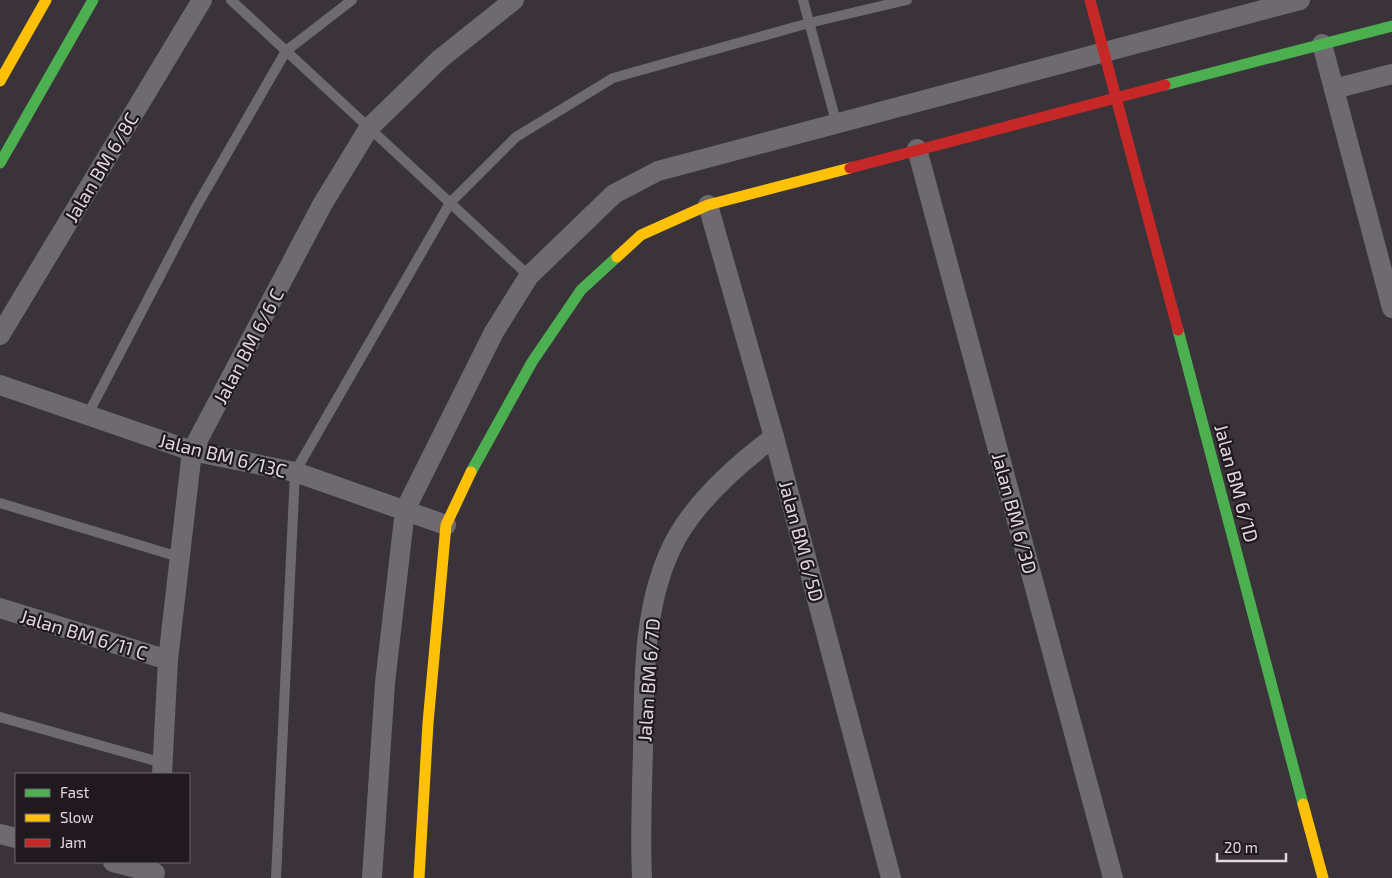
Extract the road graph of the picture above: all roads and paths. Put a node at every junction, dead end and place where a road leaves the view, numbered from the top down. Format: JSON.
{"nodes":[{"id":1,"x":46,"y":0,"type":"edge"},
{"id":2,"x":93,"y":0,"type":"edge"},
{"id":3,"x":202,"y":0,"type":"edge"},
{"id":4,"x":231,"y":0,"type":"edge"},
{"id":5,"x":352,"y":0,"type":"edge"},
{"id":6,"x":514,"y":0,"type":"edge"},
{"id":7,"x":803,"y":0,"type":"edge"},
{"id":8,"x":906,"y":0,"type":"edge"},
{"id":9,"x":1090,"y":0,"type":"edge"},
{"id":10,"x":1300,"y":0,"type":"edge"},
{"id":11,"x":809,"y":23,"type":"junction"},
{"id":12,"x":1392,"y":26,"type":"edge"},
{"id":13,"x":1322,"y":44,"type":"junction"},
{"id":14,"x":286,"y":51,"type":"junction"},
{"id":15,"x":1104,"y":52,"type":"junction"},
{"id":16,"x":1392,"y":74,"type":"edge"},
{"id":17,"x":0,"y":81,"type":"edge"},
{"id":18,"x":1334,"y":90,"type":"junction"},
{"id":19,"x":1116,"y":97,"type":"junction"},
{"id":20,"x":837,"y":125,"type":"junction"},
{"id":21,"x":369,"y":128,"type":"junction"},
{"id":22,"x":917,"y":149,"type":"junction"},
{"id":23,"x":0,"y":163,"type":"edge"},
{"id":24,"x":450,"y":203,"type":"junction"},
{"id":25,"x":708,"y":204,"type":"junction"},
{"id":26,"x":529,"y":276,"type":"junction"},
{"id":27,"x":1392,"y":308,"type":"edge"},
{"id":28,"x":0,"y":335,"type":"edge"},
{"id":29,"x":0,"y":384,"type":"edge"},
{"id":30,"x":87,"y":416,"type":"junction"},
{"id":31,"x":774,"y":437,"type":"junction"},
{"id":32,"x":192,"y":451,"type":"junction"},
{"id":33,"x":295,"y":472,"type":"junction"},
{"id":34,"x":0,"y":503,"type":"edge"},
{"id":35,"x":405,"y":510,"type":"junction"},
{"id":36,"x":446,"y":526,"type":"junction"},
{"id":37,"x":179,"y":557,"type":"junction"},
{"id":38,"x":0,"y":608,"type":"edge"},
{"id":39,"x":168,"y":660,"type":"junction"},
{"id":40,"x":0,"y":717,"type":"edge"},
{"id":41,"x":163,"y":769,"type":"edge"},
{"id":42,"x":0,"y":834,"type":"edge"},
{"id":43,"x":15,"y":838,"type":"edge"},
{"id":44,"x":118,"y":863,"type":"edge"},
{"id":45,"x":156,"y":871,"type":"edge"},
{"id":46,"x":276,"y":878,"type":"edge"},
{"id":47,"x":372,"y":878,"type":"edge"},
{"id":48,"x":419,"y":878,"type":"edge"},
{"id":49,"x":642,"y":878,"type":"edge"},
{"id":50,"x":891,"y":878,"type":"edge"},
{"id":51,"x":1113,"y":878,"type":"edge"},
{"id":52,"x":1323,"y":878,"type":"edge"}],
"edges":[{"from":1,"to":17,"type":"street"},
{"from":2,"to":23,"type":"street"},
{"from":3,"to":28,"type":"street","name":"Jalan BM 6/8C"},
{"from":4,"to":14,"type":"lane"},
{"from":5,"to":14,"type":"lane"},
{"from":6,"to":21,"type":"street","name":"Jalan BM 6/6 C"},
{"from":7,"to":11,"type":"lane"},
{"from":8,"to":11,"type":"lane"},
{"from":9,"to":15,"type":"street","name":"Jalan BM 6/1D"},
{"from":10,"to":15,"type":"street"},
{"from":11,"to":20,"type":"lane"},
{"from":11,"to":24,"type":"lane"},
{"from":12,"to":13,"type":"street"},
{"from":13,"to":18,"type":"street"},
{"from":13,"to":19,"type":"street"},
{"from":14,"to":21,"type":"lane"},
{"from":14,"to":30,"type":"lane"},
{"from":15,"to":19,"type":"street","name":"Jalan BM 6/1D"},
{"from":15,"to":20,"type":"street"},
{"from":16,"to":18,"type":"street"},
{"from":18,"to":27,"type":"street"},
{"from":19,"to":22,"type":"street"},
{"from":19,"to":52,"type":"street","name":"Jalan BM 6/1D"},
{"from":20,"to":26,"type":"street"},
{"from":21,"to":24,"type":"lane"},
{"from":21,"to":32,"type":"street","name":"Jalan BM 6/6 C"},
{"from":22,"to":25,"type":"street"},
{"from":22,"to":51,"type":"street","name":"Jalan BM 6/3D"},
{"from":24,"to":26,"type":"lane"},
{"from":24,"to":33,"type":"lane"},
{"from":25,"to":31,"type":"street","name":"Jalan BM 6/5D"},
{"from":25,"to":36,"type":"street"},
{"from":26,"to":35,"type":"street"},
{"from":29,"to":30,"type":"street","name":"Jalan BM 6/13C"},
{"from":30,"to":32,"type":"street","name":"Jalan BM 6/13C"},
{"from":31,"to":49,"type":"street","name":"Jalan BM 6/7D"},
{"from":31,"to":50,"type":"street","name":"Jalan BM 6/5D"},
{"from":32,"to":33,"type":"street","name":"Jalan BM 6/13C"},
{"from":32,"to":37,"type":"street","name":"Jalan BM 6/6 C"},
{"from":33,"to":35,"type":"street","name":"Jalan BM 6/13C"},
{"from":33,"to":46,"type":"lane"},
{"from":34,"to":37,"type":"lane"},
{"from":35,"to":36,"type":"street","name":"Jalan BM 6/13C"},
{"from":35,"to":47,"type":"street"},
{"from":36,"to":48,"type":"street"},
{"from":37,"to":39,"type":"street","name":"Jalan BM 6/6 C"},
{"from":38,"to":39,"type":"street","name":"Jalan BM 6/11 C"},
{"from":39,"to":41,"type":"street","name":"Jalan BM 6/6 C"},
{"from":40,"to":41,"type":"lane"},
{"from":42,"to":43,"type":"street"},
{"from":44,"to":45,"type":"street"}]}
